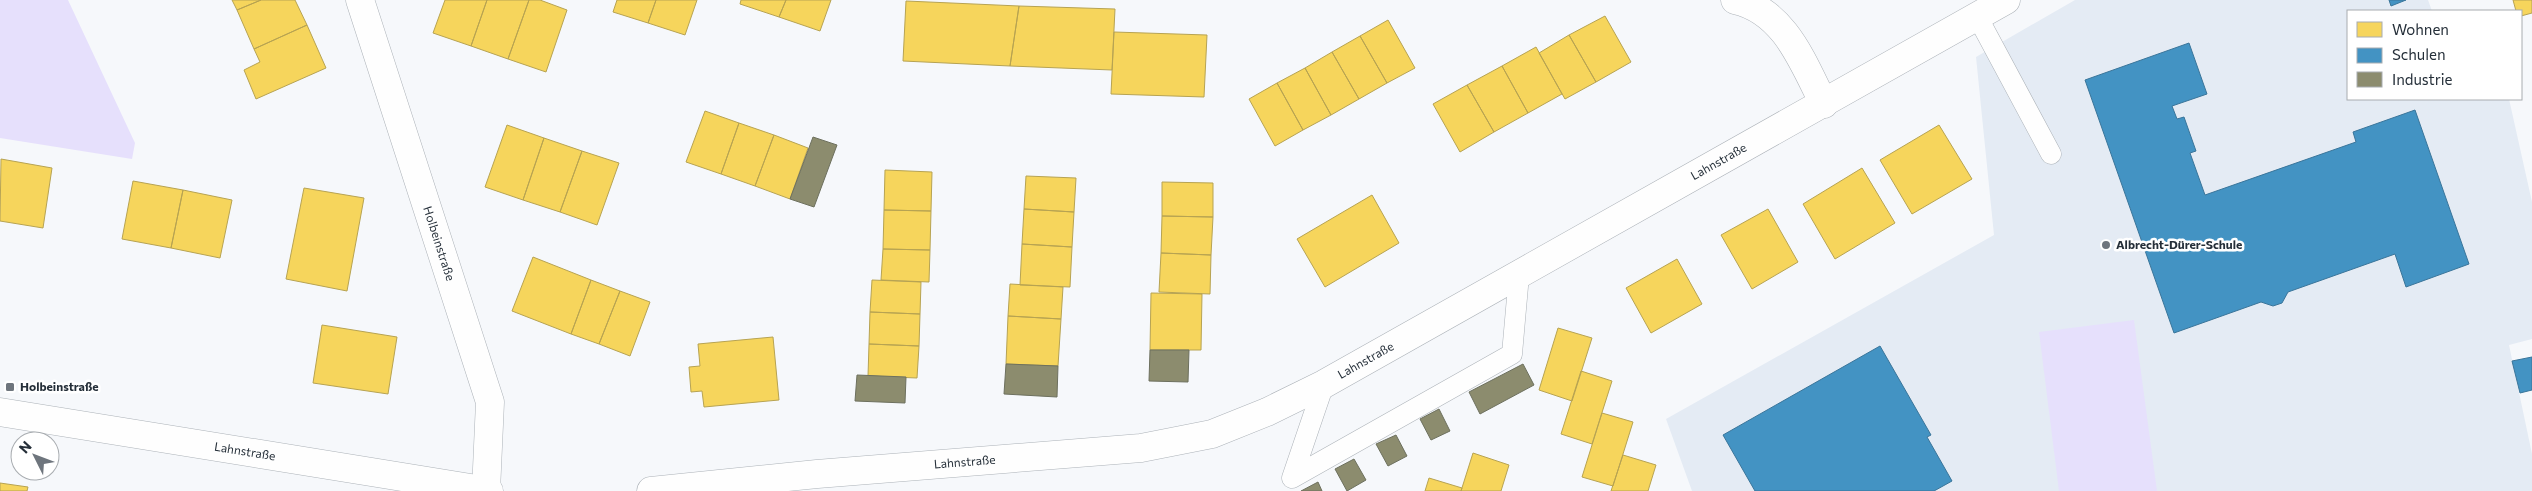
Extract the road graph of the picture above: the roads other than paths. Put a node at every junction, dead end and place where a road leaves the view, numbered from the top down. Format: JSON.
{"nodes":[{"id":1,"x":360,"y":0,"type":"edge"},
{"id":2,"x":1735,"y":0,"type":"edge"},
{"id":3,"x":2006,"y":0,"type":"edge"},
{"id":4,"x":1978,"y":16,"type":"junction"},
{"id":5,"x":1824,"y":104,"type":"junction"},
{"id":6,"x":2051,"y":154,"type":"dead end"},
{"id":7,"x":1519,"y":275,"type":"junction"},
{"id":8,"x":1324,"y":384,"type":"junction"},
{"id":9,"x":0,"y":412,"type":"edge"},
{"id":10,"x":488,"y":491,"type":"edge"},
{"id":11,"x":651,"y":491,"type":"edge"}],
"edges":[{"from":1,"to":10,"type":"street","name":"Holbeinstraße"},
{"from":2,"to":5,"type":"street"},
{"from":3,"to":4,"type":"street","name":"Lahnstraße"},
{"from":4,"to":5,"type":"street","name":"Lahnstraße"},
{"from":4,"to":6,"type":"lane"},
{"from":5,"to":7,"type":"street","name":"Lahnstraße"},
{"from":7,"to":8,"type":"street","name":"Lahnstraße"},
{"from":7,"to":8,"type":"lane"},
{"from":8,"to":11,"type":"street","name":"Lahnstraße"},
{"from":9,"to":10,"type":"street","name":"Lahnstraße"}]}
